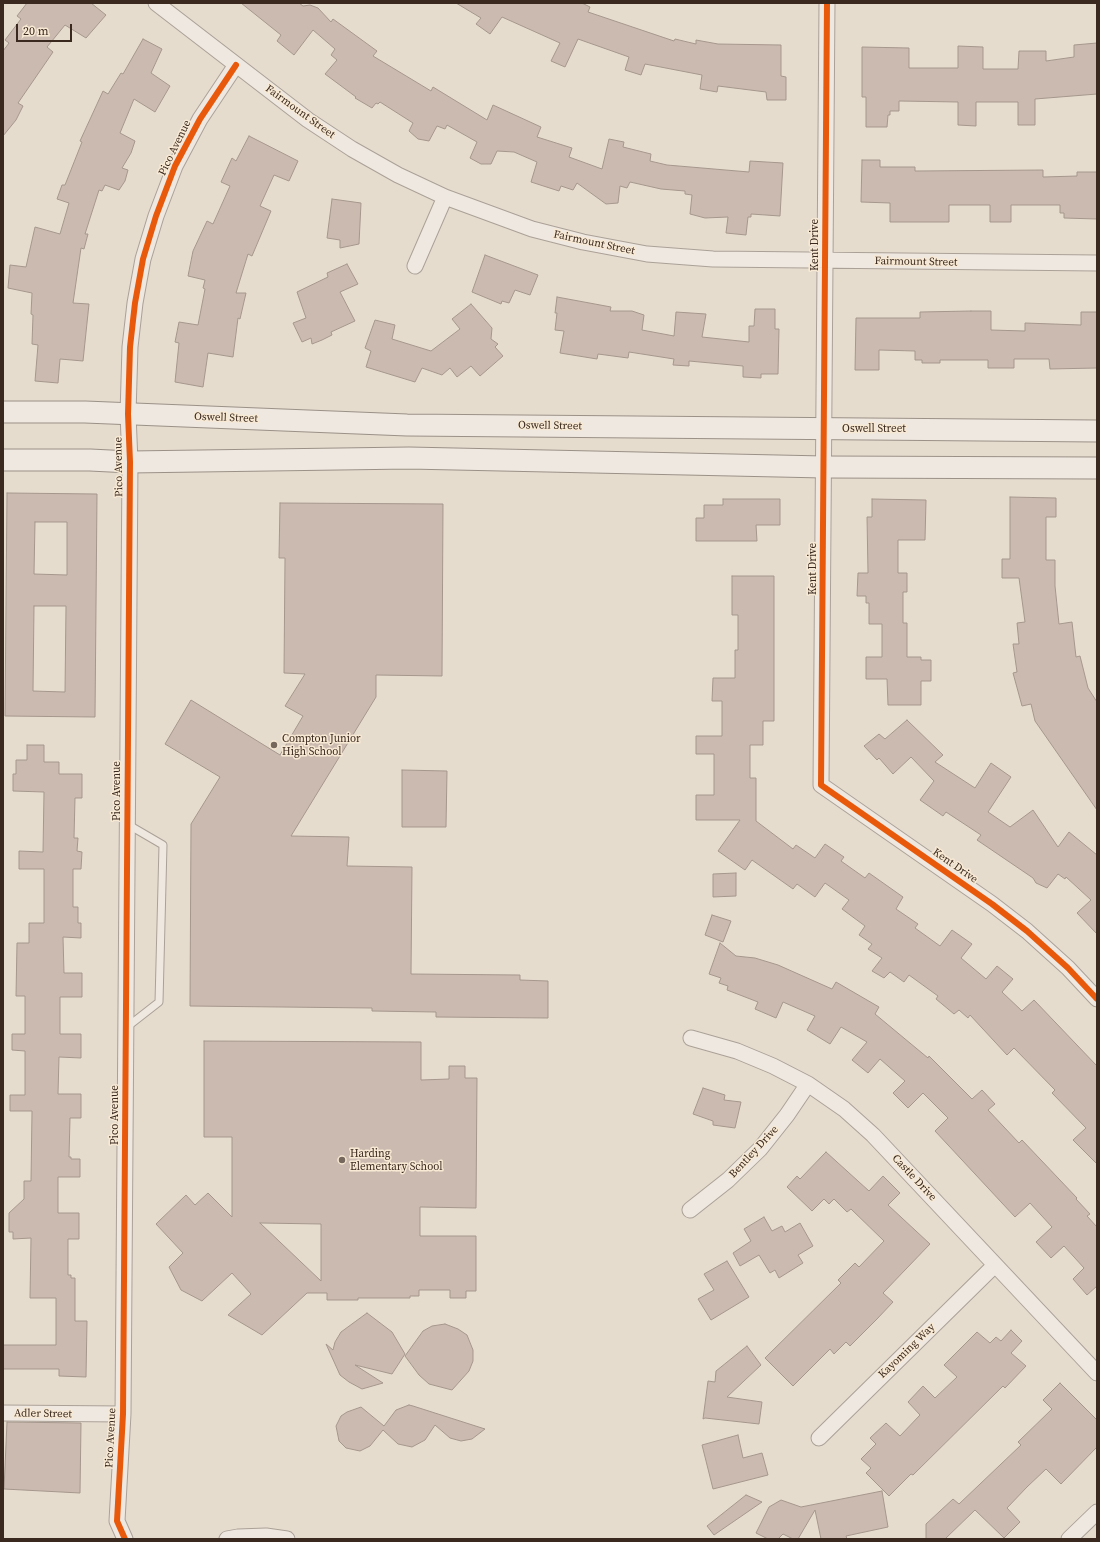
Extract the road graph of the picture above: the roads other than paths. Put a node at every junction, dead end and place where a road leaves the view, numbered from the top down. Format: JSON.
{"nodes":[{"id":1,"x":156,"y":3,"type":"edge"},
{"id":2,"x":827,"y":3,"type":"edge"},
{"id":3,"x":236,"y":65,"type":"junction"},
{"id":4,"x":445,"y":197,"type":"junction"},
{"id":5,"x":824,"y":261,"type":"junction"},
{"id":6,"x":1097,"y":263,"type":"edge"},
{"id":7,"x":415,"y":266,"type":"dead end"},
{"id":8,"x":3,"y":412,"type":"edge"},
{"id":9,"x":128,"y":414,"type":"junction"},
{"id":10,"x":824,"y":428,"type":"junction"},
{"id":11,"x":1097,"y":431,"type":"edge"},
{"id":12,"x":3,"y":460,"type":"edge"},
{"id":13,"x":130,"y":462,"type":"junction"},
{"id":14,"x":824,"y":468,"type":"junction"},
{"id":15,"x":1097,"y":468,"type":"edge"},
{"id":16,"x":126,"y":824,"type":"junction"},
{"id":17,"x":1097,"y":999,"type":"edge"},
{"id":18,"x":125,"y":1029,"type":"junction"},
{"id":19,"x":691,"y":1038,"type":"dead end"},
{"id":20,"x":808,"y":1084,"type":"junction"},
{"id":21,"x":690,"y":1210,"type":"dead end"},
{"id":22,"x":996,"y":1265,"type":"junction"},
{"id":23,"x":1097,"y":1373,"type":"edge"},
{"id":24,"x":3,"y":1413,"type":"edge"},
{"id":25,"x":123,"y":1414,"type":"junction"},
{"id":26,"x":819,"y":1438,"type":"dead end"},
{"id":27,"x":1097,"y":1512,"type":"edge"},
{"id":28,"x":125,"y":1539,"type":"edge"},
{"id":29,"x":226,"y":1539,"type":"edge"},
{"id":30,"x":287,"y":1539,"type":"edge"},
{"id":31,"x":1069,"y":1539,"type":"edge"}],
"edges":[{"from":1,"to":3,"type":"street","name":"Fairmount Street"},
{"from":2,"to":5,"type":"street","name":"Kent Drive"},
{"from":3,"to":4,"type":"street","name":"Fairmount Street"},
{"from":3,"to":9,"type":"street","name":"Pico Avenue"},
{"from":4,"to":5,"type":"street","name":"Fairmount Street"},
{"from":4,"to":7,"type":"street"},
{"from":5,"to":6,"type":"street","name":"Fairmount Street"},
{"from":5,"to":10,"type":"street","name":"Kent Drive"},
{"from":8,"to":9,"type":"main road","name":"Oswell Street"},
{"from":9,"to":10,"type":"main road","name":"Oswell Street"},
{"from":9,"to":13,"type":"street","name":"Pico Avenue"},
{"from":10,"to":11,"type":"main road","name":"Oswell Street"},
{"from":10,"to":14,"type":"street","name":"Kent Drive"},
{"from":12,"to":13,"type":"main road"},
{"from":13,"to":14,"type":"main road"},
{"from":13,"to":16,"type":"street","name":"Pico Avenue"},
{"from":14,"to":15,"type":"main road"},
{"from":14,"to":17,"type":"street","name":"Kent Drive"},
{"from":16,"to":18,"type":"street","name":"Pico Avenue"},
{"from":16,"to":18,"type":"lane"},
{"from":18,"to":25,"type":"street","name":"Pico Avenue"},
{"from":19,"to":20,"type":"street","name":"Castle Drive"},
{"from":20,"to":21,"type":"street","name":"Bentley Drive"},
{"from":20,"to":22,"type":"street","name":"Castle Drive"},
{"from":22,"to":23,"type":"street","name":"Castle Drive"},
{"from":22,"to":26,"type":"street","name":"Kayoming Way"},
{"from":24,"to":25,"type":"street","name":"Adler Street"},
{"from":25,"to":28,"type":"street","name":"Pico Avenue"},
{"from":27,"to":31,"type":"street"},
{"from":29,"to":30,"type":"street"}]}
